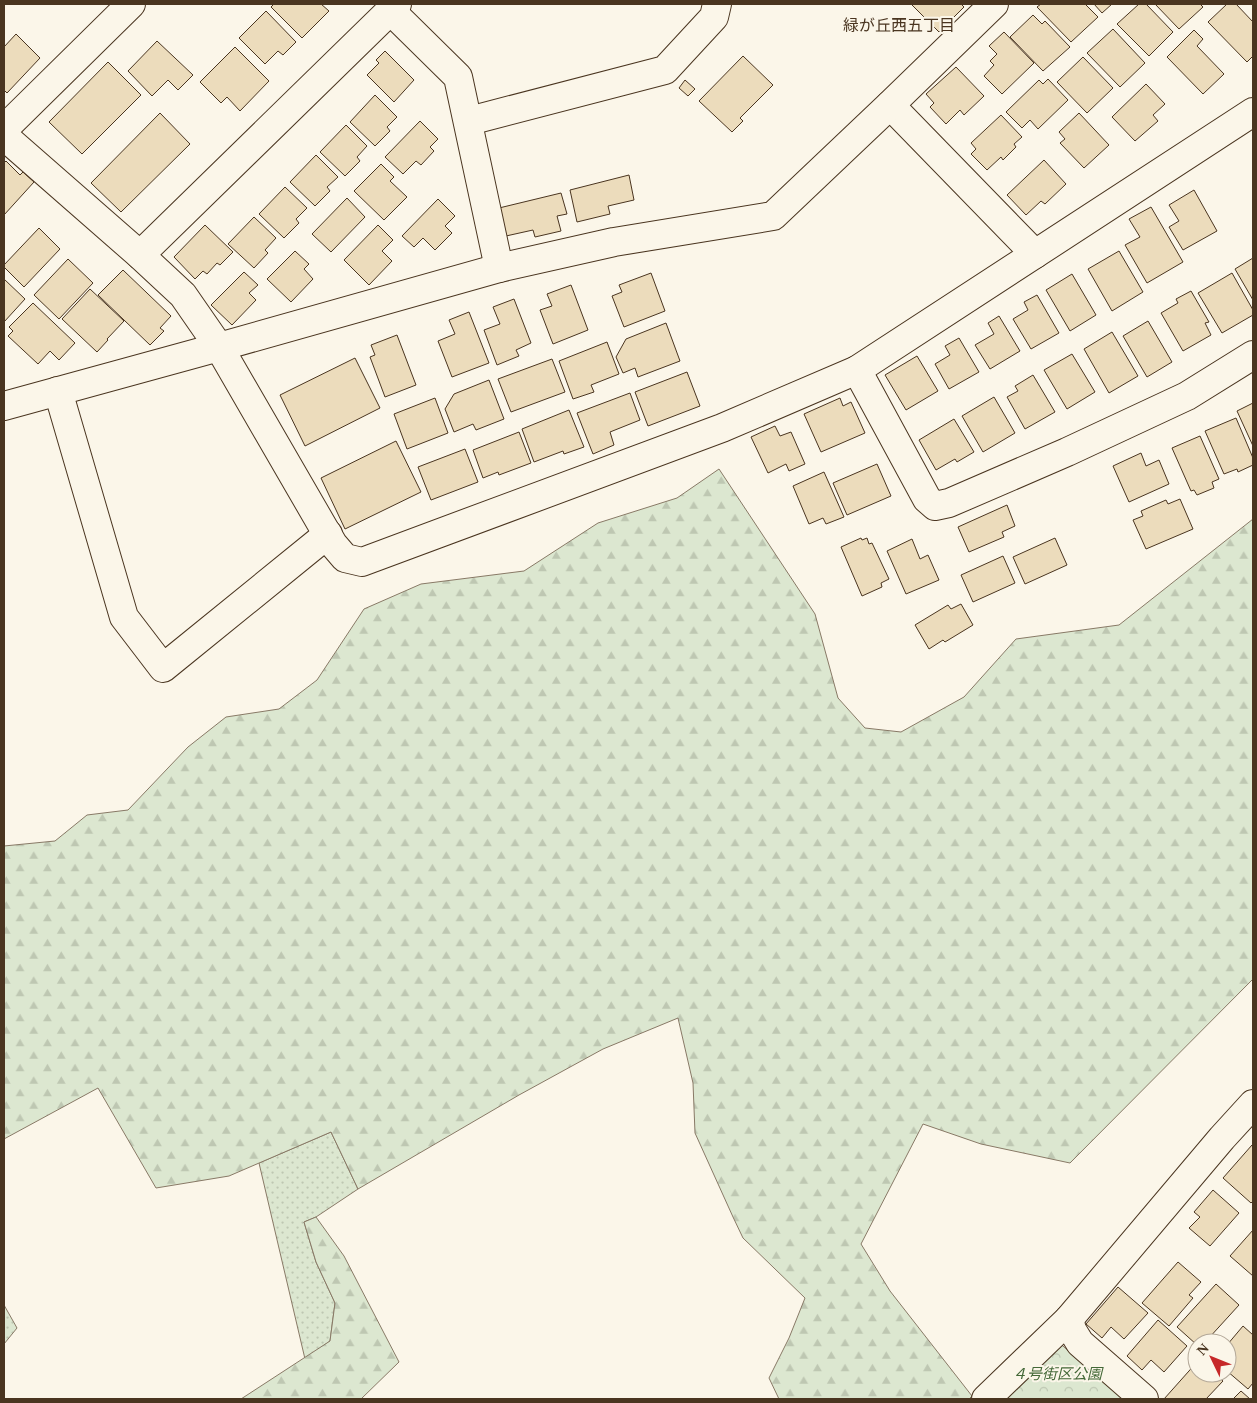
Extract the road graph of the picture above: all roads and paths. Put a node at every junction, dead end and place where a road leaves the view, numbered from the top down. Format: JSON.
{"nodes":[{"id":1,"x":131,"y":4,"type":"edge"},
{"id":2,"x":717,"y":4,"type":"edge"},
{"id":3,"x":994,"y":4,"type":"edge"},
{"id":4,"x":394,"y":7,"type":"edge"},
{"id":5,"x":890,"y":105,"type":"junction"},
{"id":6,"x":1253,"y":112,"type":"edge"},
{"id":7,"x":468,"y":121,"type":"junction"},
{"id":8,"x":4,"y":129,"type":"edge"},
{"id":9,"x":4,"y":136,"type":"edge"},
{"id":10,"x":1035,"y":254,"type":"junction"},
{"id":11,"x":140,"y":255,"type":"junction"},
{"id":12,"x":499,"y":268,"type":"junction"},
{"id":13,"x":219,"y":347,"type":"junction"},
{"id":14,"x":1253,"y":355,"type":"edge"},
{"id":15,"x":857,"y":370,"type":"junction"},
{"id":16,"x":58,"y":391,"type":"junction"},
{"id":17,"x":4,"y":406,"type":"edge"},
{"id":18,"x":328,"y":534,"type":"junction"},
{"id":19,"x":1253,"y":1104,"type":"edge"},
{"id":20,"x":1069,"y":1319,"type":"junction"},
{"id":21,"x":986,"y":1399,"type":"edge"},
{"id":22,"x":1144,"y":1399,"type":"edge"}],
"edges":[{"from":1,"to":8,"type":"street"},
{"from":2,"to":7,"type":"street"},
{"from":3,"to":5,"type":"street"},
{"from":4,"to":7,"type":"street"},
{"from":4,"to":11,"type":"street"},
{"from":5,"to":10,"type":"street"},
{"from":5,"to":12,"type":"street"},
{"from":6,"to":10,"type":"street"},
{"from":7,"to":12,"type":"street"},
{"from":9,"to":11,"type":"street"},
{"from":10,"to":15,"type":"street"},
{"from":11,"to":13,"type":"street"},
{"from":12,"to":13,"type":"street"},
{"from":13,"to":16,"type":"street"},
{"from":13,"to":18,"type":"street"},
{"from":14,"to":15,"type":"street"},
{"from":15,"to":18,"type":"street"},
{"from":16,"to":17,"type":"street"},
{"from":16,"to":18,"type":"street"},
{"from":19,"to":20,"type":"street"},
{"from":20,"to":21,"type":"street"},
{"from":20,"to":22,"type":"street"}]}
